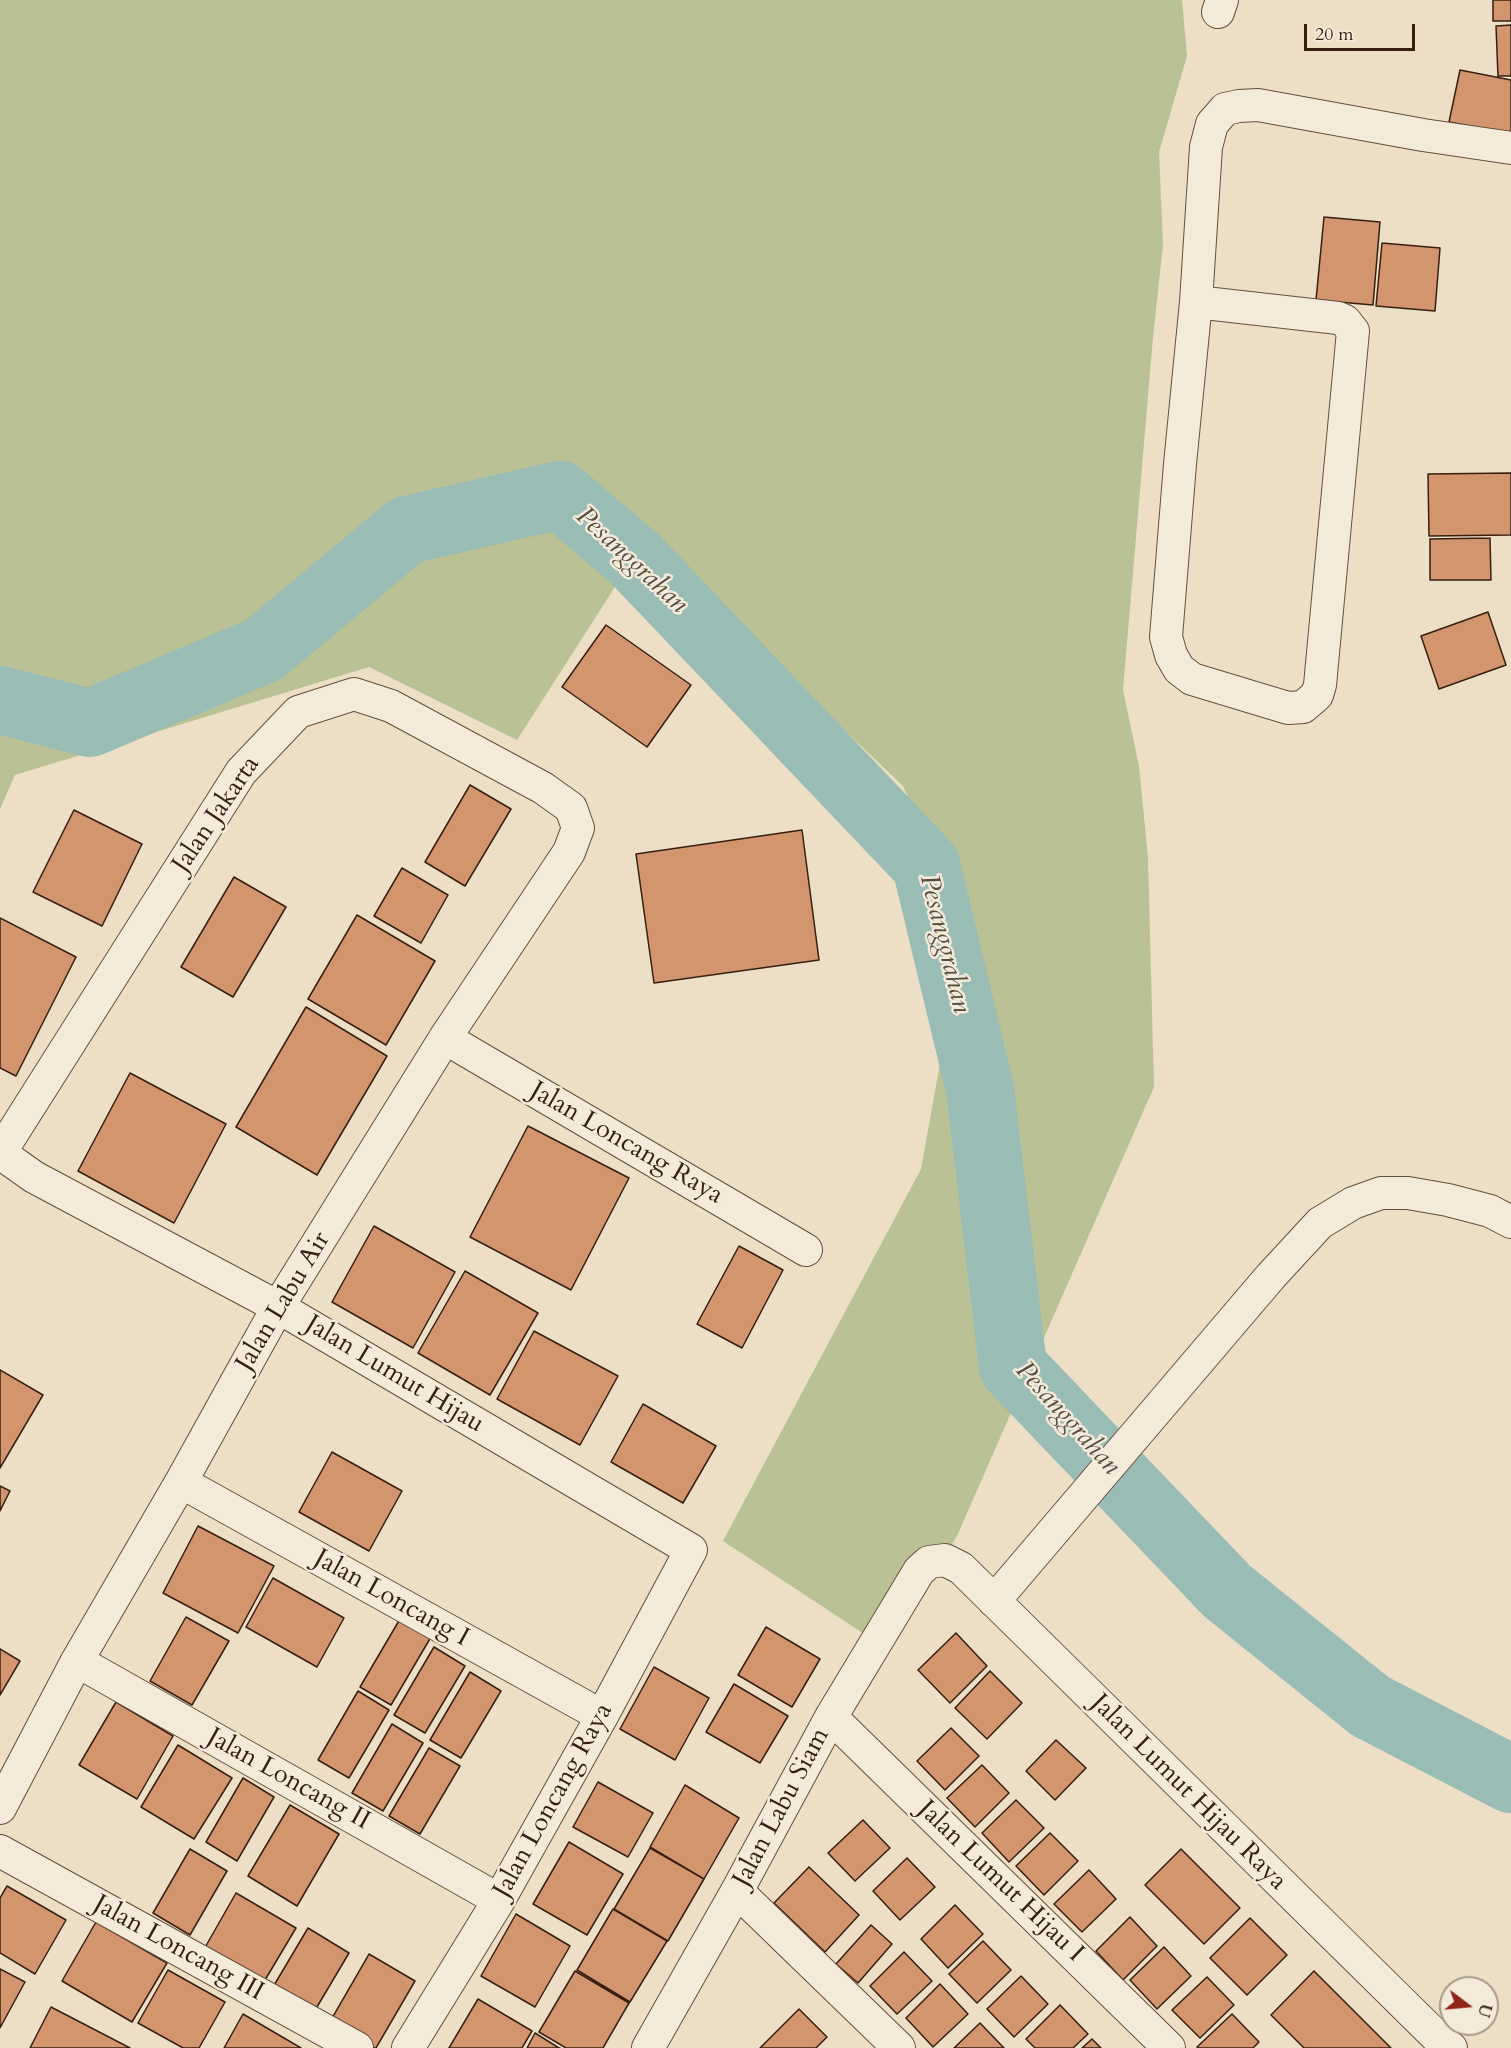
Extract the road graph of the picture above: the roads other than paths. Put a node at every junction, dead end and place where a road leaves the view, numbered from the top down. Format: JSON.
{"nodes":[{"id":1,"x":1511,"y":148,"type":"edge"},
{"id":2,"x":1196,"y":302,"type":"junction"},
{"id":3,"x":571,"y":808,"type":"joint"},
{"id":4,"x":445,"y":1038,"type":"junction"},
{"id":5,"x":0,"y":1153,"type":"edge"},
{"id":6,"x":1511,"y":1222,"type":"edge"},
{"id":7,"x":806,"y":1250,"type":"dead end"},
{"id":8,"x":278,"y":1307,"type":"junction"},
{"id":9,"x":181,"y":1482,"type":"junction"},
{"id":10,"x":691,"y":1550,"type":"joint"},
{"id":11,"x":919,"y":1571,"type":"joint"},
{"id":12,"x":994,"y":1600,"type":"junction"},
{"id":13,"x":77,"y":1661,"type":"junction"},
{"id":14,"x":602,"y":1716,"type":"junction"},
{"id":15,"x":831,"y":1717,"type":"junction"},
{"id":16,"x":0,"y":1808,"type":"edge"},
{"id":17,"x":0,"y":1851,"type":"edge"},
{"id":18,"x":737,"y":1892,"type":"junction"},
{"id":19,"x":499,"y":1900,"type":"junction"},
{"id":20,"x":1439,"y":2044,"type":"edge"},
{"id":21,"x":357,"y":2048,"type":"edge"},
{"id":22,"x":408,"y":2048,"type":"edge"},
{"id":23,"x":648,"y":2048,"type":"edge"},
{"id":24,"x":899,"y":2048,"type":"edge"},
{"id":25,"x":1169,"y":2048,"type":"edge"}],
"edges":[{"from":1,"to":2,"type":"street"},
{"from":2,"to":2,"type":"street"},
{"from":3,"to":4,"type":"street","name":"Jalan Labu Air"},
{"from":3,"to":5,"type":"street","name":"Jalan Jakarta"},
{"from":4,"to":7,"type":"street","name":"Jalan Loncang Raya"},
{"from":4,"to":8,"type":"street","name":"Jalan Labu Air"},
{"from":5,"to":8,"type":"street","name":"Jalan Lumut Hijau"},
{"from":6,"to":12,"type":"street"},
{"from":8,"to":9,"type":"street","name":"Jalan Labu Air"},
{"from":8,"to":10,"type":"street","name":"Jalan Lumut Hijau"},
{"from":9,"to":13,"type":"street","name":"Jalan Labu Air"},
{"from":9,"to":14,"type":"street","name":"Jalan Loncang I"},
{"from":10,"to":14,"type":"street","name":"Jalan Loncang Raya"},
{"from":11,"to":12,"type":"street","name":"Jalan Lumut Hijau Raya"},
{"from":11,"to":15,"type":"street","name":"Jalan Labu Siam"},
{"from":12,"to":20,"type":"street","name":"Jalan Lumut Hijau Raya"},
{"from":13,"to":16,"type":"street","name":"Jalan Labu Air"},
{"from":13,"to":19,"type":"street","name":"Jalan Loncang II"},
{"from":14,"to":19,"type":"street","name":"Jalan Loncang Raya"},
{"from":15,"to":18,"type":"street","name":"Jalan Labu Siam"},
{"from":15,"to":25,"type":"street","name":"Jalan Lumut Hijau I"},
{"from":17,"to":21,"type":"street","name":"Jalan Loncang III"},
{"from":18,"to":23,"type":"street","name":"Jalan Labu Siam"},
{"from":18,"to":24,"type":"street"},
{"from":19,"to":22,"type":"street","name":"Jalan Loncang Raya"}]}
